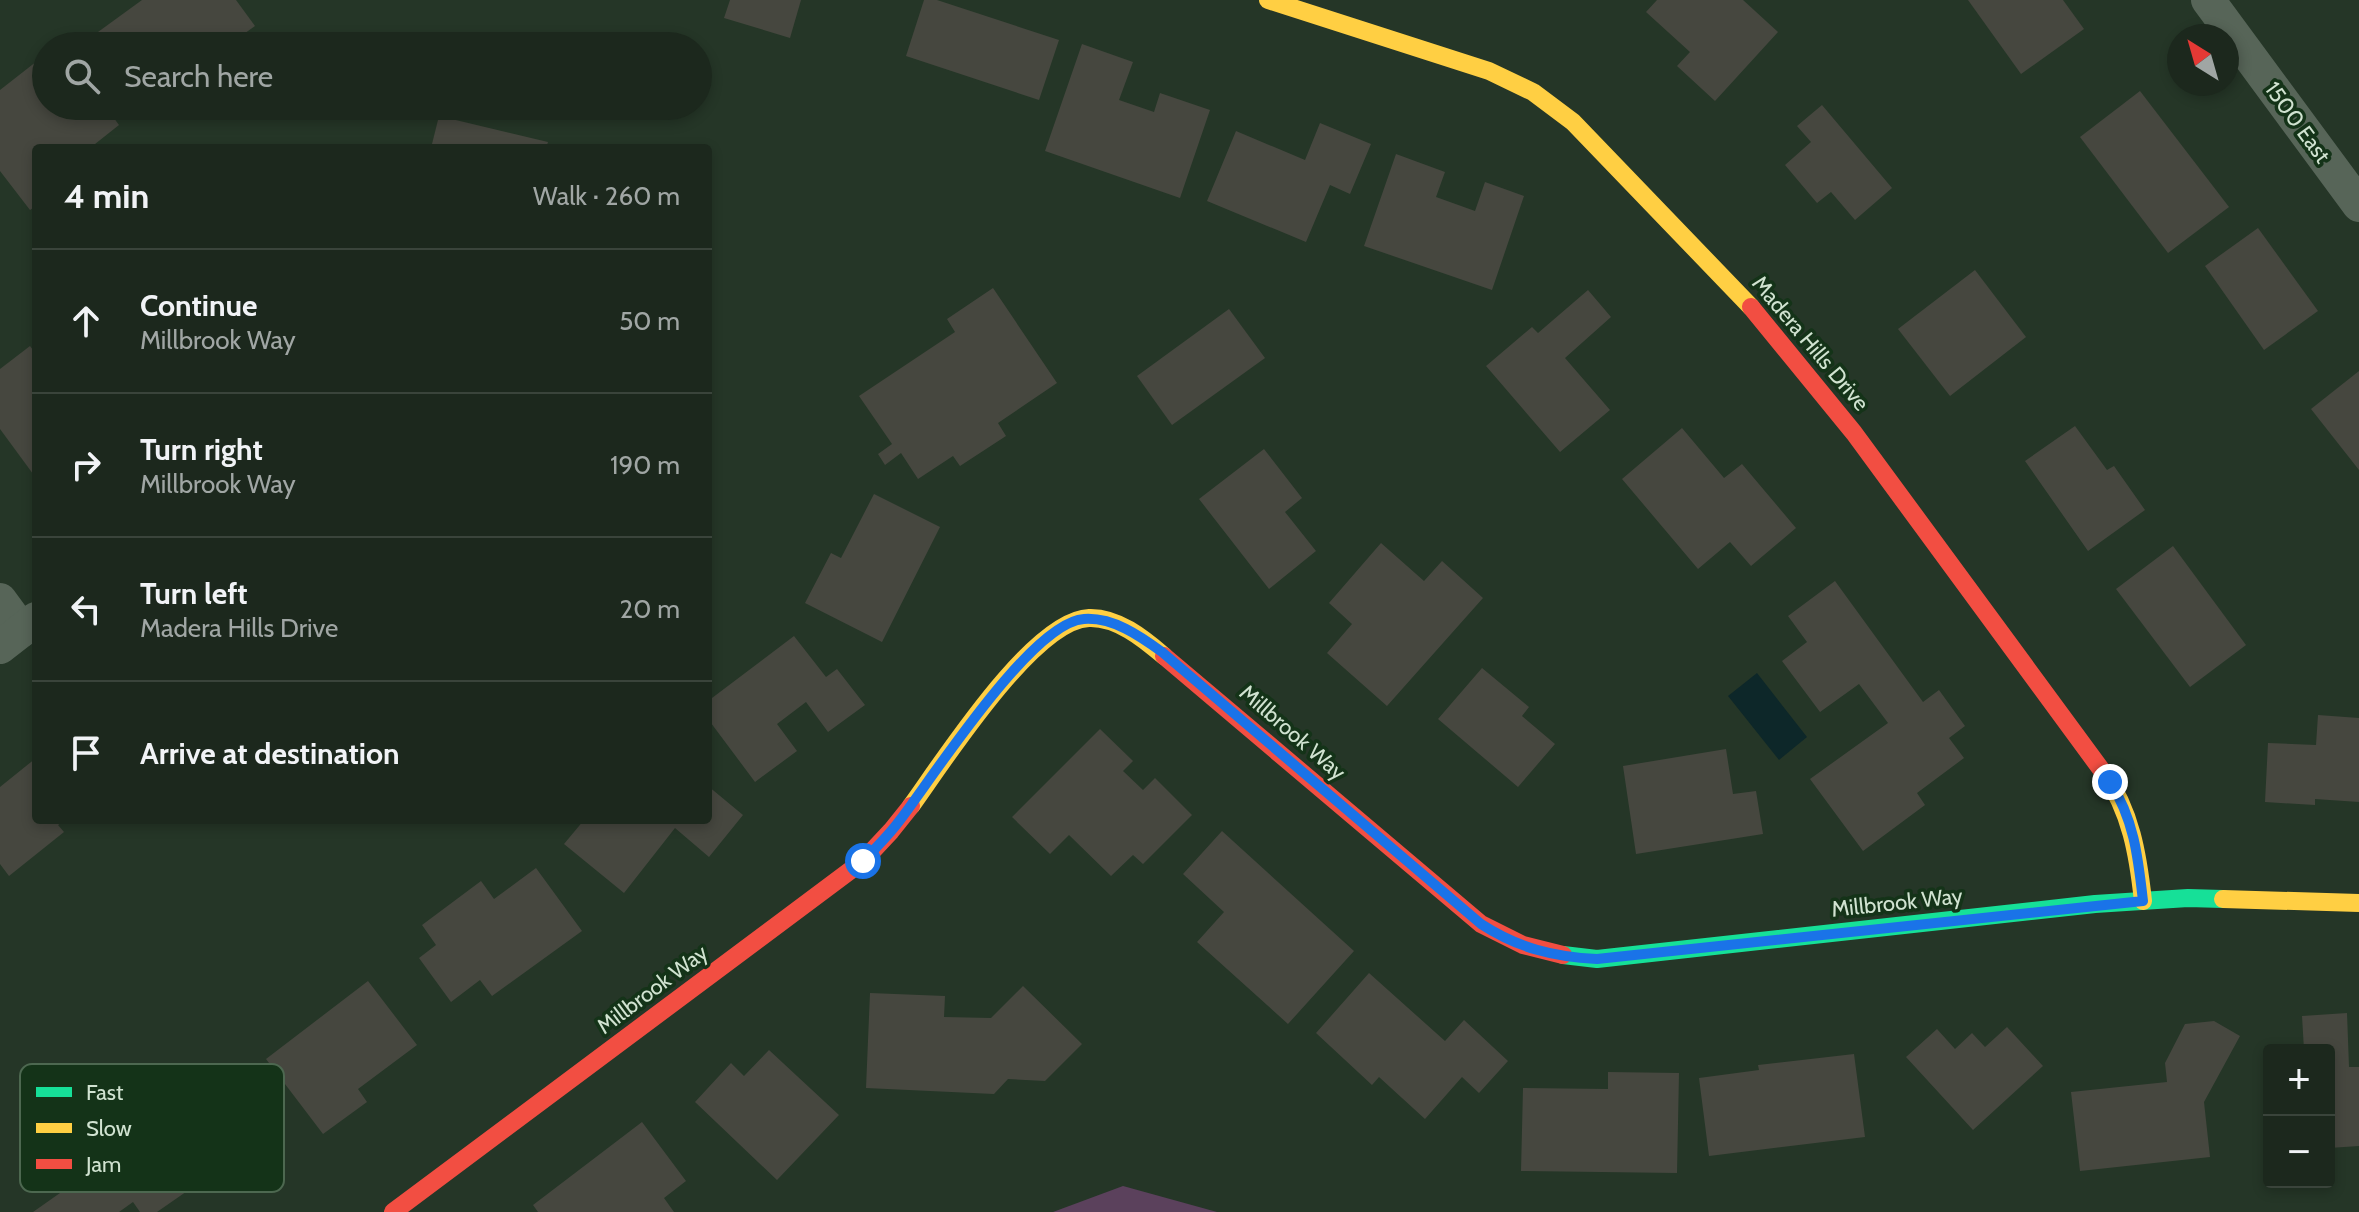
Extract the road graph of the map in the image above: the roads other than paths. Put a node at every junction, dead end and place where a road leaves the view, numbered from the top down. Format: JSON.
{"nodes":[{"id":1,"x":1268,"y":0,"type":"edge"},
{"id":2,"x":2208,"y":0,"type":"edge"},
{"id":3,"x":2359,"y":205,"type":"edge"},
{"id":4,"x":0,"y":600,"type":"edge"},
{"id":5,"x":19,"y":632,"type":"edge"},
{"id":6,"x":2143,"y":901,"type":"junction"},
{"id":7,"x":2359,"y":903,"type":"edge"},
{"id":8,"x":393,"y":1212,"type":"edge"}],
"edges":[{"from":1,"to":6,"type":"street","name":"Madera Hills Drive"},
{"from":2,"to":3,"type":"street","name":"1500 East"},
{"from":4,"to":5,"type":"street"},
{"from":6,"to":7,"type":"street","name":"Millbrook Way"},
{"from":6,"to":8,"type":"street","name":"Millbrook Way"}]}
